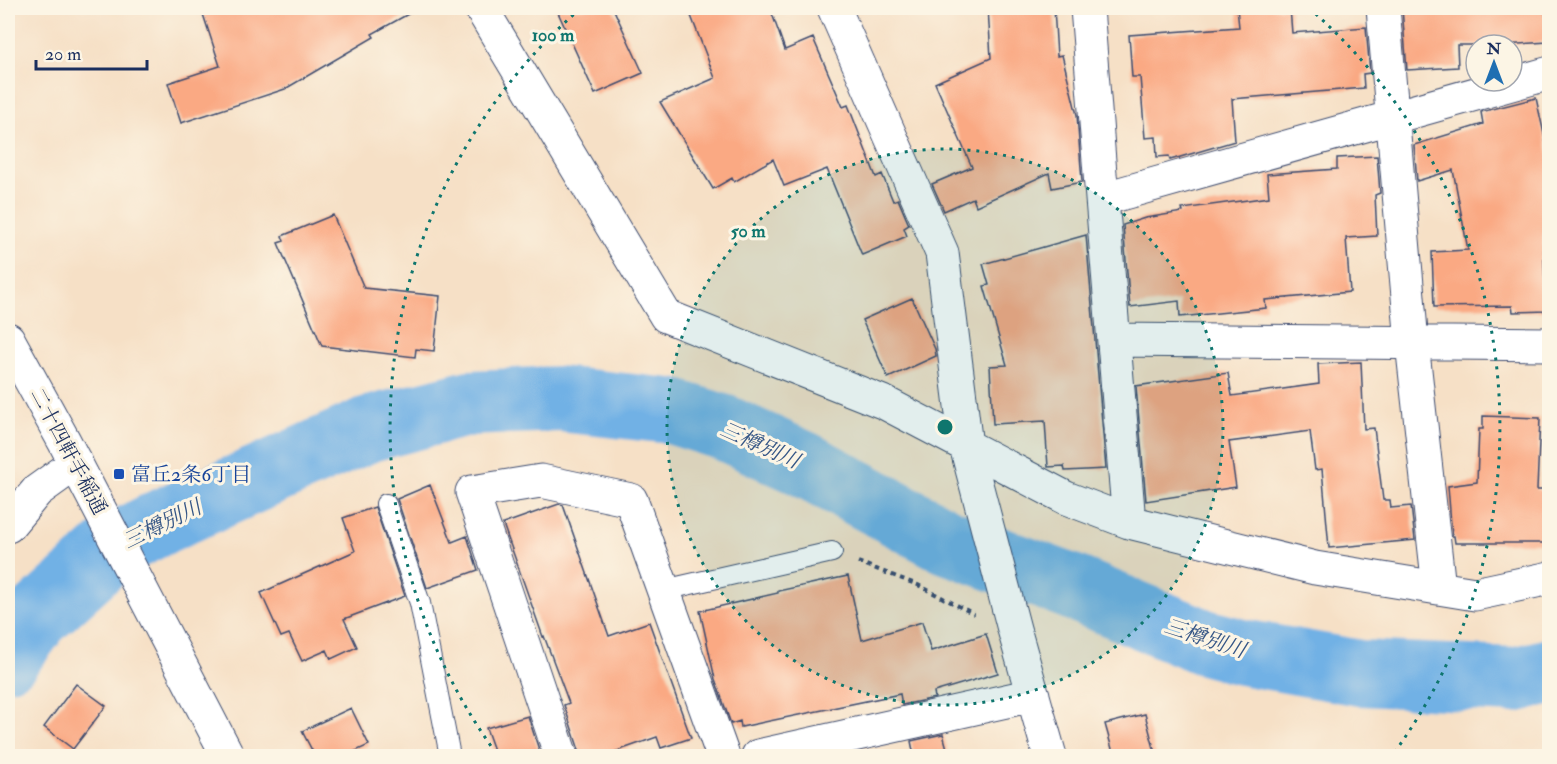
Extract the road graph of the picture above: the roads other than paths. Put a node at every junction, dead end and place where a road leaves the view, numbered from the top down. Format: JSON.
{"nodes":[{"id":1,"x":481,"y":8,"type":"edge"},
{"id":2,"x":834,"y":8,"type":"edge"},
{"id":3,"x":1088,"y":8,"type":"edge"},
{"id":4,"x":1383,"y":8,"type":"edge"},
{"id":5,"x":1550,"y":74,"type":"edge"},
{"id":6,"x":1392,"y":117,"type":"junction"},
{"id":7,"x":1102,"y":199,"type":"junction"},
{"id":8,"x":8,"y":339,"type":"edge"},
{"id":9,"x":1114,"y":340,"type":"junction"},
{"id":10,"x":1412,"y":343,"type":"junction"},
{"id":11,"x":1550,"y":344,"type":"edge"},
{"id":12,"x":966,"y":446,"type":"junction"},
{"id":13,"x":76,"y":463,"type":"junction"},
{"id":14,"x":386,"y":504,"type":"dead end"},
{"id":15,"x":1130,"y":522,"type":"junction"},
{"id":16,"x":8,"y":526,"type":"edge"},
{"id":17,"x":832,"y":552,"type":"road end"},
{"id":18,"x":1550,"y":578,"type":"edge"},
{"id":19,"x":1439,"y":588,"type":"junction"},
{"id":20,"x":664,"y":590,"type":"junction"},
{"id":21,"x":1033,"y":695,"type":"junction"},
{"id":22,"x":228,"y":756,"type":"edge"},
{"id":23,"x":450,"y":756,"type":"edge"},
{"id":24,"x":561,"y":756,"type":"edge"},
{"id":25,"x":723,"y":756,"type":"edge"},
{"id":26,"x":758,"y":756,"type":"edge"},
{"id":27,"x":1050,"y":756,"type":"edge"}],
"edges":[{"from":1,"to":12,"type":"street"},
{"from":2,"to":12,"type":"street"},
{"from":3,"to":7,"type":"street"},
{"from":4,"to":6,"type":"street"},
{"from":5,"to":6,"type":"street"},
{"from":6,"to":7,"type":"street"},
{"from":6,"to":10,"type":"street"},
{"from":7,"to":9,"type":"street"},
{"from":8,"to":13,"type":"street","name":"二十四軒手稲通"},
{"from":9,"to":10,"type":"street"},
{"from":9,"to":15,"type":"street"},
{"from":10,"to":11,"type":"street"},
{"from":10,"to":19,"type":"street"},
{"from":12,"to":15,"type":"street"},
{"from":12,"to":21,"type":"street"},
{"from":13,"to":16,"type":"street"},
{"from":13,"to":22,"type":"street","name":"二十四軒手稲通"},
{"from":14,"to":23,"type":"lane"},
{"from":15,"to":19,"type":"street"},
{"from":17,"to":20,"type":"lane"},
{"from":18,"to":19,"type":"street"},
{"from":20,"to":24,"type":"street"},
{"from":20,"to":25,"type":"street"},
{"from":21,"to":26,"type":"street"},
{"from":21,"to":27,"type":"street"}]}
